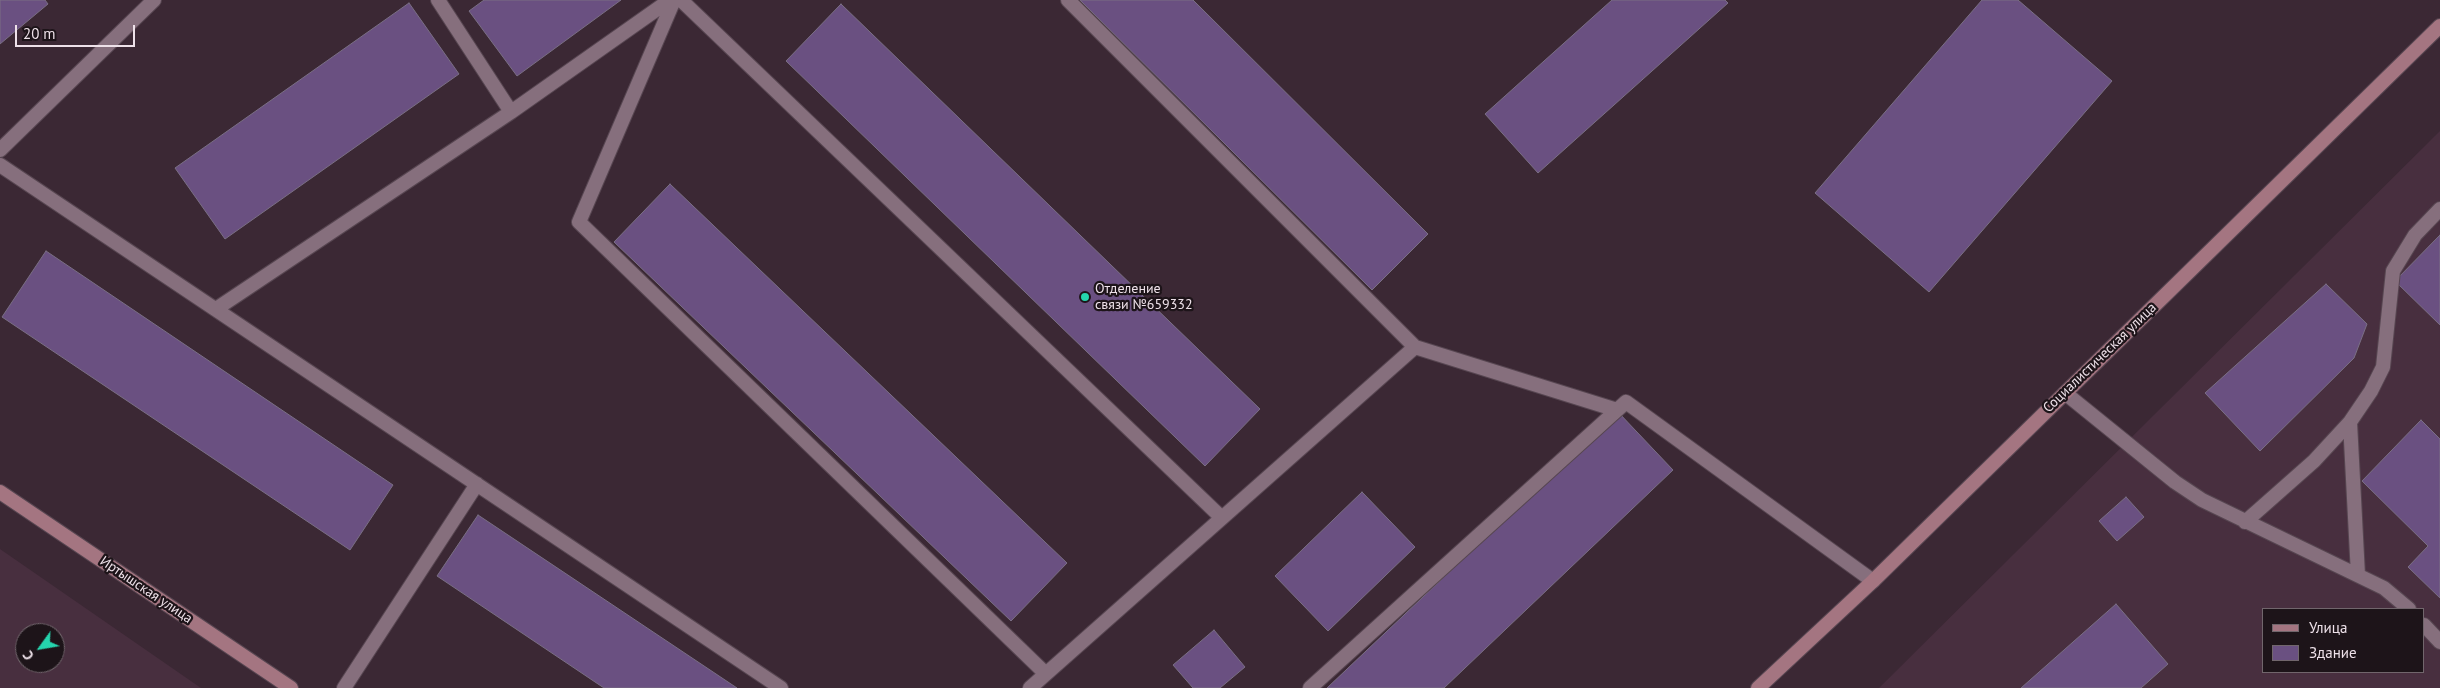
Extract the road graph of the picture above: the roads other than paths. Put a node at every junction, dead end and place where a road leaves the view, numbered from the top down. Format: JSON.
{"nodes":[{"id":1,"x":154,"y":0,"type":"edge"},
{"id":2,"x":438,"y":0,"type":"edge"},
{"id":3,"x":670,"y":0,"type":"edge"},
{"id":4,"x":674,"y":0,"type":"edge"},
{"id":5,"x":681,"y":0,"type":"edge"},
{"id":6,"x":1068,"y":0,"type":"edge"},
{"id":7,"x":2440,"y":26,"type":"edge"},
{"id":8,"x":511,"y":112,"type":"junction"},
{"id":9,"x":0,"y":150,"type":"edge"},
{"id":10,"x":0,"y":164,"type":"edge"},
{"id":11,"x":2440,"y":209,"type":"edge"},
{"id":12,"x":216,"y":310,"type":"junction"},
{"id":13,"x":1415,"y":347,"type":"junction"},
{"id":14,"x":2065,"y":393,"type":"junction"},
{"id":15,"x":1617,"y":410,"type":"junction"},
{"id":16,"x":2350,"y":422,"type":"junction"},
{"id":17,"x":477,"y":484,"type":"junction"},
{"id":18,"x":0,"y":492,"type":"edge"},
{"id":19,"x":1222,"y":518,"type":"junction"},
{"id":20,"x":2245,"y":522,"type":"junction"},
{"id":21,"x":2358,"y":575,"type":"junction"},
{"id":22,"x":1873,"y":581,"type":"junction"},
{"id":23,"x":2408,"y":608,"type":"edge"},
{"id":24,"x":2425,"y":626,"type":"edge"},
{"id":25,"x":2440,"y":642,"type":"edge"},
{"id":26,"x":1046,"y":674,"type":"junction"},
{"id":27,"x":292,"y":688,"type":"edge"},
{"id":28,"x":344,"y":688,"type":"edge"},
{"id":29,"x":781,"y":688,"type":"edge"},
{"id":30,"x":1030,"y":688,"type":"edge"},
{"id":31,"x":1310,"y":688,"type":"edge"},
{"id":32,"x":1758,"y":688,"type":"edge"}],
"edges":[{"from":1,"to":9,"type":"street"},
{"from":2,"to":8,"type":"street"},
{"from":3,"to":8,"type":"street"},
{"from":4,"to":26,"type":"street"},
{"from":5,"to":19,"type":"street"},
{"from":6,"to":13,"type":"street"},
{"from":7,"to":14,"type":"main road","name":"Социалистическая улица"},
{"from":8,"to":12,"type":"street"},
{"from":10,"to":12,"type":"street"},
{"from":11,"to":16,"type":"street"},
{"from":12,"to":17,"type":"street"},
{"from":13,"to":15,"type":"street"},
{"from":13,"to":19,"type":"street"},
{"from":14,"to":20,"type":"street"},
{"from":14,"to":22,"type":"main road","name":"Социалистическая улица"},
{"from":15,"to":22,"type":"street"},
{"from":15,"to":31,"type":"street"},
{"from":16,"to":20,"type":"street"},
{"from":16,"to":21,"type":"street"},
{"from":17,"to":28,"type":"street"},
{"from":17,"to":29,"type":"street"},
{"from":18,"to":27,"type":"main road","name":"Иртышская улица"},
{"from":19,"to":26,"type":"street"},
{"from":20,"to":21,"type":"street"},
{"from":21,"to":23,"type":"street"},
{"from":22,"to":32,"type":"main road","name":"Социалистическая улица"},
{"from":24,"to":25,"type":"street"},
{"from":26,"to":30,"type":"street"}]}
